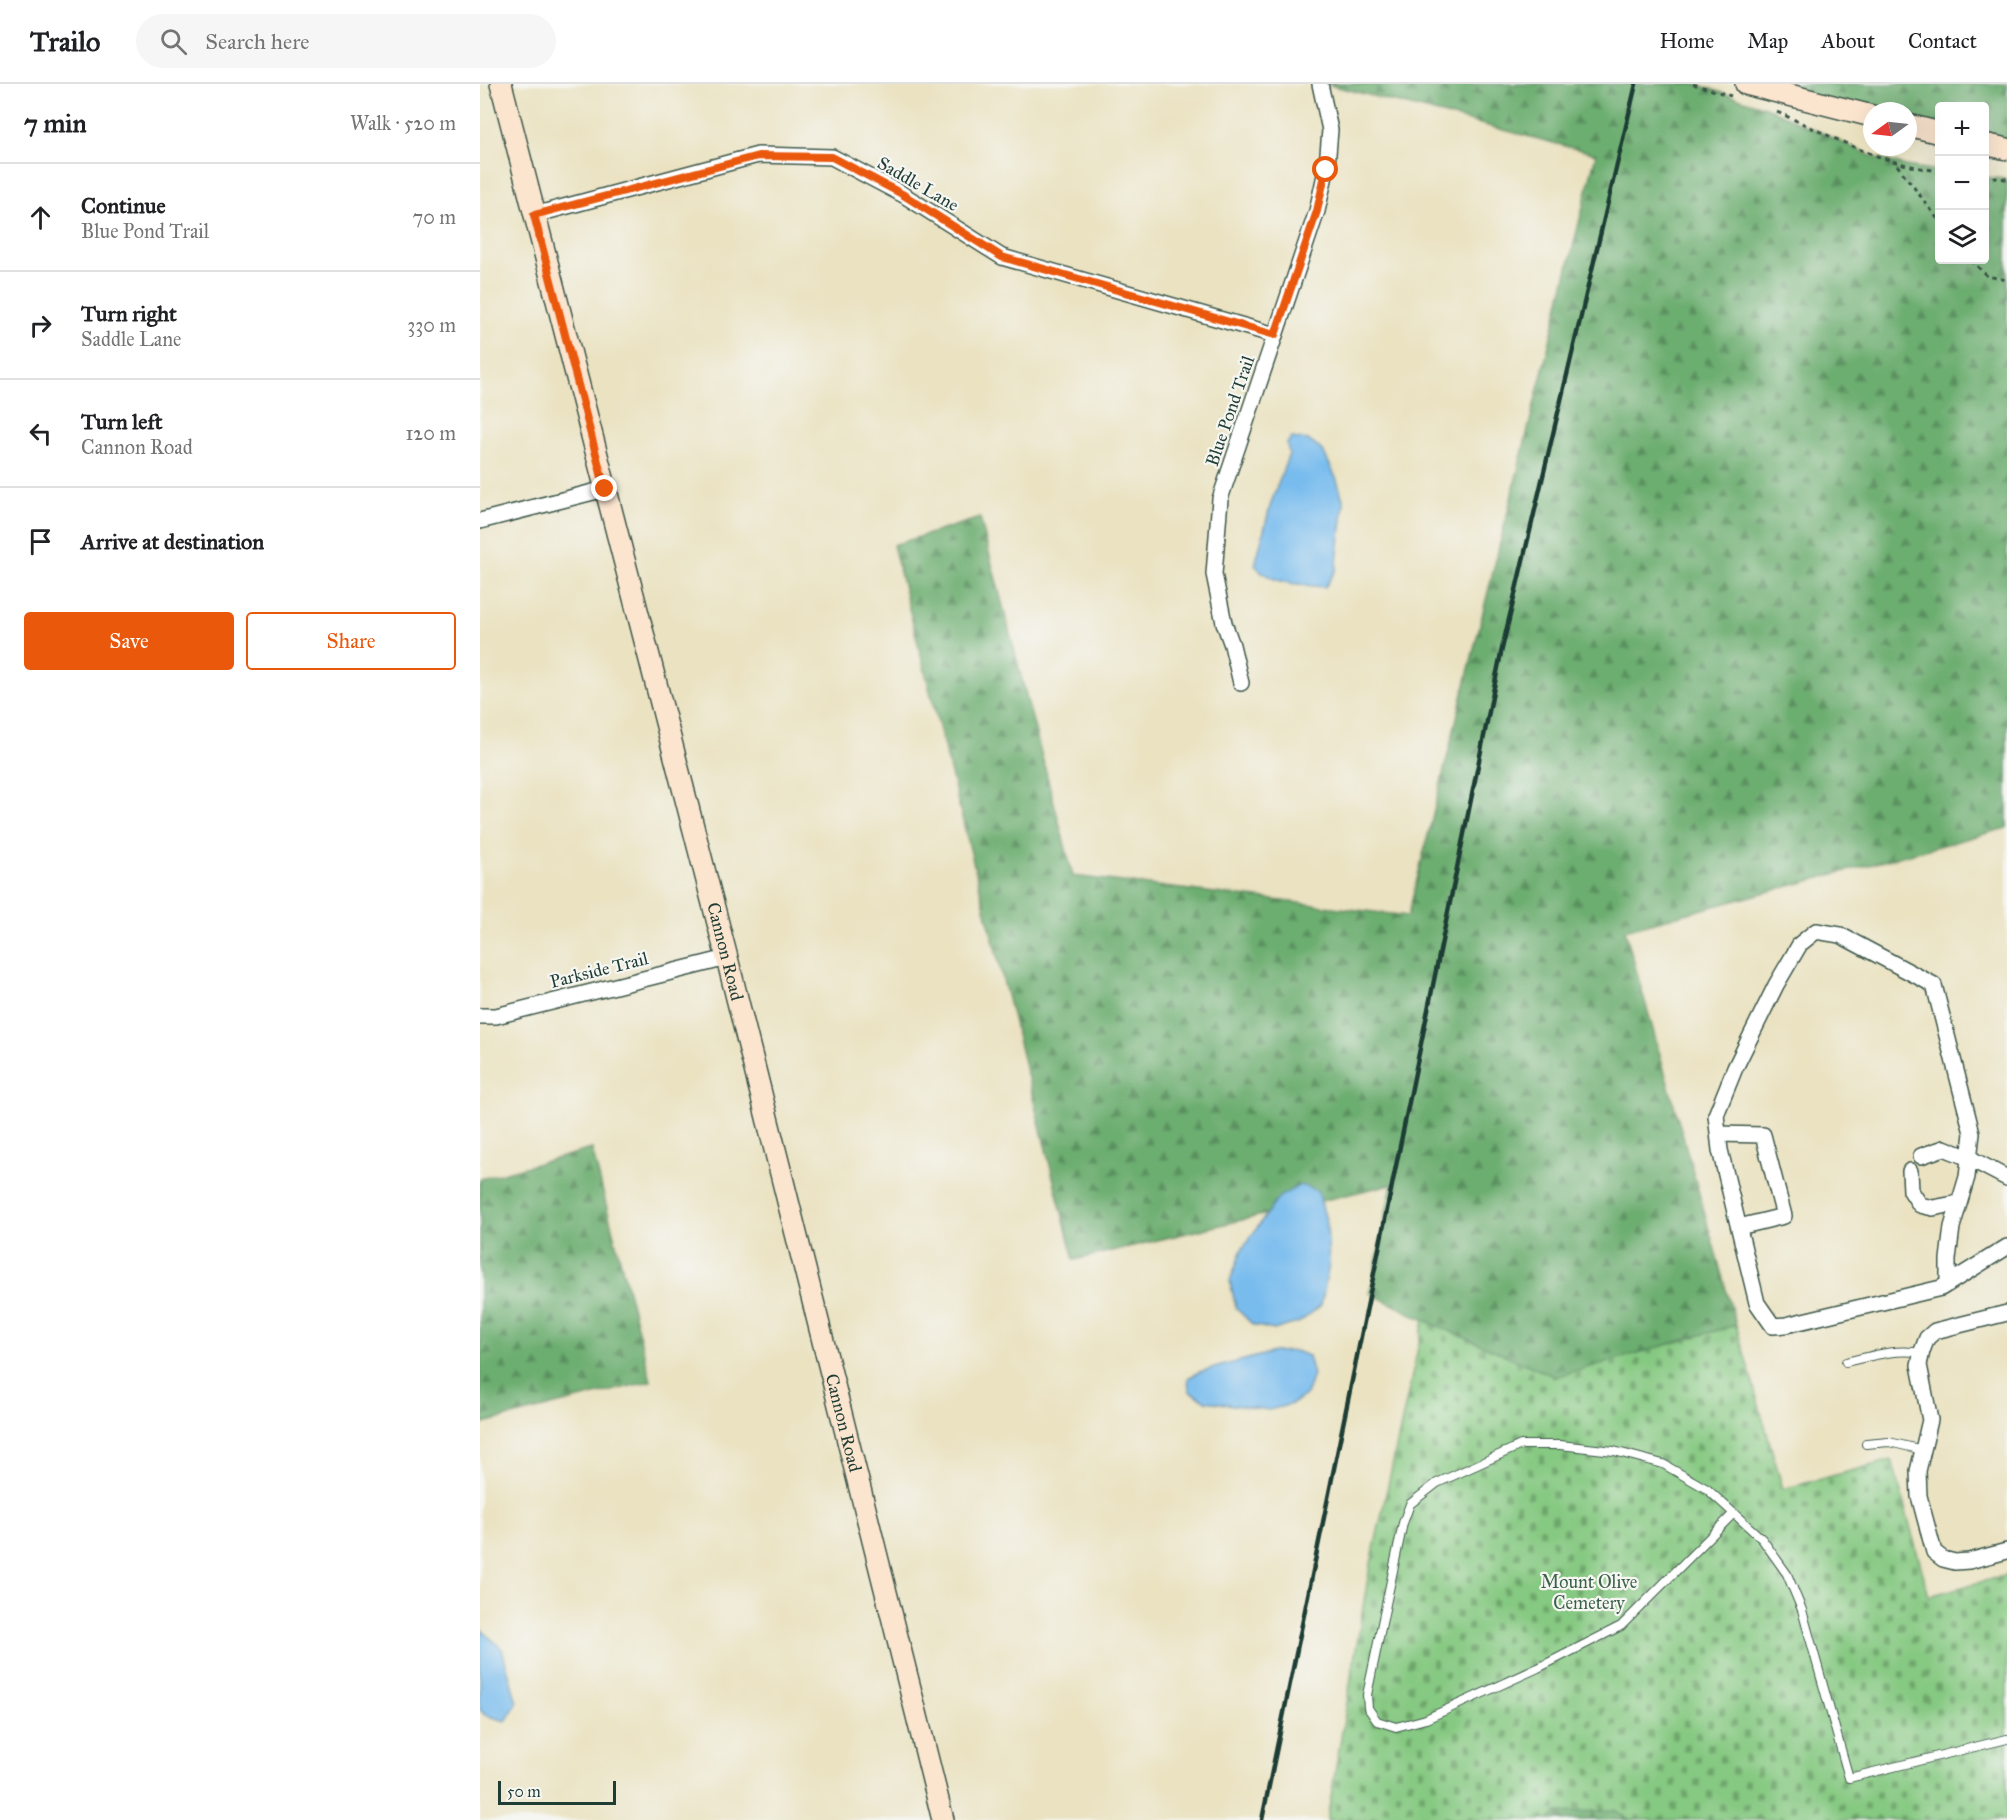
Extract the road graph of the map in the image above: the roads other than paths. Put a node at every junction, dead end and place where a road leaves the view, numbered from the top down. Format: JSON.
{"nodes":[{"id":1,"x":501,"y":84,"type":"edge"},
{"id":2,"x":1320,"y":84,"type":"edge"},
{"id":3,"x":1739,"y":90,"type":"edge"},
{"id":4,"x":1863,"y":114,"type":"edge"},
{"id":5,"x":1917,"y":127,"type":"edge"},
{"id":6,"x":1935,"y":132,"type":"edge"},
{"id":7,"x":1989,"y":145,"type":"edge"},
{"id":8,"x":2007,"y":148,"type":"edge"},
{"id":9,"x":534,"y":215,"type":"junction"},
{"id":10,"x":1275,"y":335,"type":"junction"},
{"id":11,"x":605,"y":489,"type":"junction"},
{"id":12,"x":480,"y":521,"type":"edge"},
{"id":13,"x":1241,"y":683,"type":"dead end"},
{"id":14,"x":727,"y":958,"type":"junction"},
{"id":15,"x":480,"y":1016,"type":"edge"},
{"id":16,"x":1719,"y":1134,"type":"junction"},
{"id":17,"x":1921,"y":1156,"type":"dead end"},
{"id":18,"x":1969,"y":1158,"type":"junction"},
{"id":19,"x":1910,"y":1170,"type":"dead end"},
{"id":20,"x":2007,"y":1178,"type":"edge"},
{"id":21,"x":1959,"y":1203,"type":"junction"},
{"id":22,"x":1738,"y":1227,"type":"junction"},
{"id":23,"x":2007,"y":1247,"type":"edge"},
{"id":24,"x":1948,"y":1284,"type":"junction"},
{"id":25,"x":2007,"y":1313,"type":"edge"},
{"id":26,"x":1921,"y":1353,"type":"junction"},
{"id":27,"x":1846,"y":1362,"type":"dead end"},
{"id":28,"x":1866,"y":1444,"type":"dead end"},
{"id":29,"x":1923,"y":1450,"type":"junction"},
{"id":30,"x":1734,"y":1513,"type":"junction"},
{"id":31,"x":2007,"y":1551,"type":"edge"},
{"id":32,"x":2007,"y":1739,"type":"edge"},
{"id":33,"x":943,"y":1820,"type":"edge"}],
"edges":[{"from":1,"to":9,"type":"main road","name":"Cannon Road"},
{"from":2,"to":10,"type":"street","name":"Blue Pond Trail"},
{"from":3,"to":4,"type":"main road"},
{"from":5,"to":6,"type":"main road"},
{"from":7,"to":8,"type":"main road"},
{"from":9,"to":10,"type":"street","name":"Saddle Lane"},
{"from":9,"to":11,"type":"main road","name":"Cannon Road"},
{"from":10,"to":13,"type":"street","name":"Blue Pond Trail"},
{"from":11,"to":12,"type":"street"},
{"from":11,"to":14,"type":"main road","name":"Cannon Road"},
{"from":14,"to":15,"type":"street","name":"Parkside Trail"},
{"from":14,"to":33,"type":"main road","name":"Cannon Road"},
{"from":16,"to":18,"type":"street"},
{"from":16,"to":22,"type":"street"},
{"from":16,"to":22,"type":"street"},
{"from":17,"to":18,"type":"street"},
{"from":18,"to":20,"type":"street"},
{"from":18,"to":21,"type":"street"},
{"from":19,"to":21,"type":"street"},
{"from":21,"to":24,"type":"street"},
{"from":22,"to":24,"type":"street"},
{"from":23,"to":24,"type":"street"},
{"from":25,"to":26,"type":"street"},
{"from":26,"to":27,"type":"lane"},
{"from":26,"to":29,"type":"street"},
{"from":28,"to":29,"type":"lane"},
{"from":29,"to":31,"type":"street"},
{"from":30,"to":30,"type":"lane"},
{"from":30,"to":32,"type":"lane"}]}
